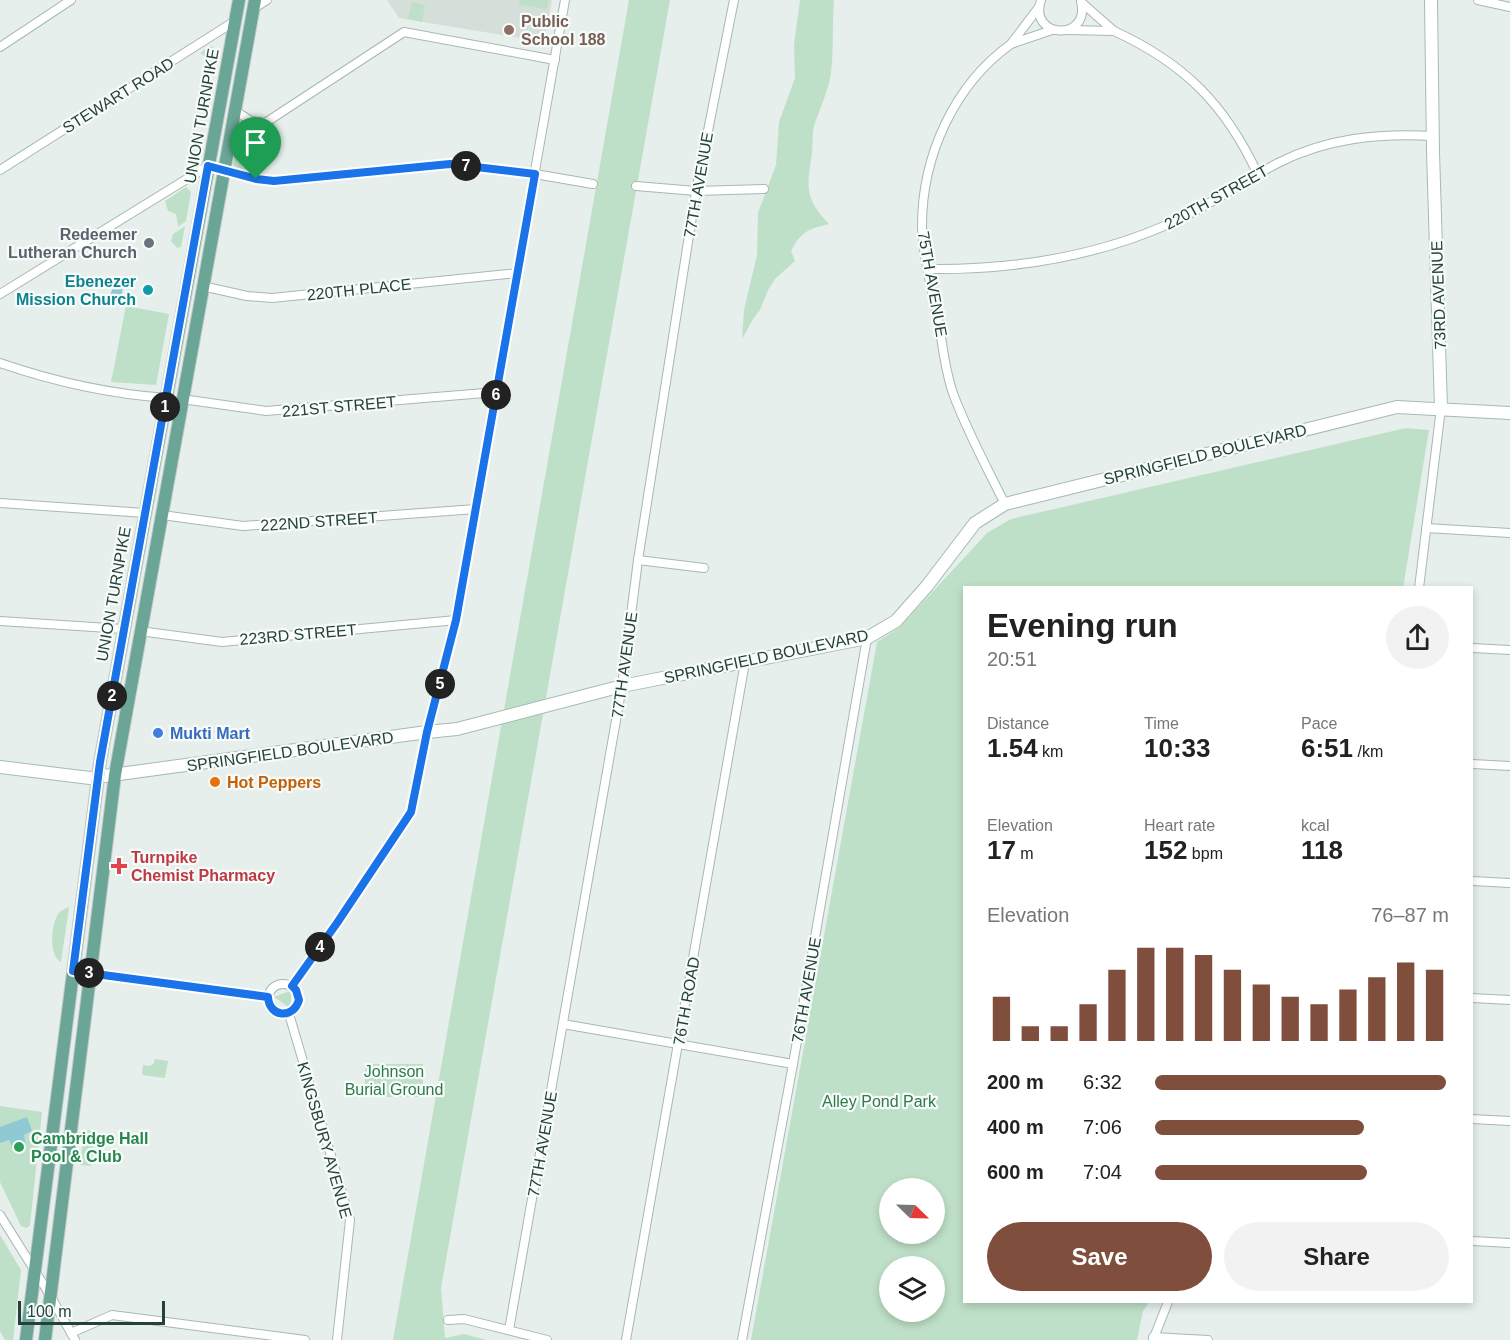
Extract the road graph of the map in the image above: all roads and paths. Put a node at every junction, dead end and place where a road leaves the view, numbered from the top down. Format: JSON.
{"nodes":[{"id":1,"x":71,"y":0,"type":"edge"},
{"id":2,"x":239,"y":0,"type":"edge"},
{"id":3,"x":267,"y":0,"type":"edge"},
{"id":4,"x":565,"y":0,"type":"edge"},
{"id":5,"x":734,"y":0,"type":"edge"},
{"id":6,"x":1431,"y":0,"type":"edge"},
{"id":7,"x":1478,"y":0,"type":"edge"},
{"id":8,"x":1081,"y":1,"type":"edge"},
{"id":9,"x":1040,"y":3,"type":"edge"},
{"id":10,"x":254,"y":5,"type":"edge"},
{"id":11,"x":1510,"y":7,"type":"edge"},
{"id":12,"x":235,"y":21,"type":"junction"},
{"id":13,"x":1052,"y":30,"type":"junction"},
{"id":14,"x":1068,"y":30,"type":"junction"},
{"id":15,"x":1114,"y":31,"type":"junction"},
{"id":16,"x":1,"y":44,"type":"edge"},
{"id":17,"x":1011,"y":44,"type":"junction"},
{"id":18,"x":555,"y":60,"type":"junction"},
{"id":19,"x":234,"y":110,"type":"junction"},
{"id":20,"x":265,"y":123,"type":"junction"},
{"id":21,"x":1433,"y":136,"type":"junction"},
{"id":22,"x":208,"y":166,"type":"junction"},
{"id":23,"x":223,"y":169,"type":"junction"},
{"id":24,"x":0,"y":170,"type":"edge"},
{"id":25,"x":535,"y":174,"type":"junction"},
{"id":26,"x":1258,"y":175,"type":"junction"},
{"id":27,"x":256,"y":179,"type":"junction"},
{"id":28,"x":593,"y":184,"type":"dead end"},
{"id":29,"x":636,"y":186,"type":"dead end"},
{"id":30,"x":764,"y":189,"type":"dead end"},
{"id":31,"x":696,"y":191,"type":"junction"},
{"id":32,"x":928,"y":269,"type":"junction"},
{"id":33,"x":518,"y":273,"type":"junction"},
{"id":34,"x":202,"y":286,"type":"junction"},
{"id":35,"x":0,"y":294,"type":"edge"},
{"id":36,"x":0,"y":363,"type":"edge"},
{"id":37,"x":496,"y":392,"type":"junction"},
{"id":38,"x":167,"y":398,"type":"junction"},
{"id":39,"x":182,"y":399,"type":"junction"},
{"id":40,"x":1441,"y":408,"type":"junction"},
{"id":41,"x":1510,"y":413,"type":"edge"},
{"id":42,"x":0,"y":503,"type":"edge"},
{"id":43,"x":1005,"y":504,"type":"junction"},
{"id":44,"x":476,"y":509,"type":"junction"},
{"id":45,"x":145,"y":513,"type":"junction"},
{"id":46,"x":162,"y":515,"type":"junction"},
{"id":47,"x":1426,"y":528,"type":"junction"},
{"id":48,"x":1510,"y":533,"type":"edge"},
{"id":49,"x":638,"y":560,"type":"junction"},
{"id":50,"x":704,"y":568,"type":"dead end"},
{"id":51,"x":1419,"y":586,"type":"edge"},
{"id":52,"x":456,"y":620,"type":"junction"},
{"id":53,"x":0,"y":621,"type":"edge"},
{"id":54,"x":124,"y":629,"type":"junction"},
{"id":55,"x":140,"y":631,"type":"junction"},
{"id":56,"x":867,"y":638,"type":"junction"},
{"id":57,"x":1473,"y":648,"type":"edge"},
{"id":58,"x":1510,"y":650,"type":"edge"},
{"id":59,"x":745,"y":662,"type":"junction"},
{"id":60,"x":622,"y":686,"type":"junction"},
{"id":61,"x":427,"y":732,"type":"junction"},
{"id":62,"x":1473,"y":764,"type":"edge"},
{"id":63,"x":1510,"y":766,"type":"edge"},
{"id":64,"x":0,"y":767,"type":"edge"},
{"id":65,"x":115,"y":775,"type":"junction"},
{"id":66,"x":98,"y":777,"type":"junction"},
{"id":67,"x":1473,"y":881,"type":"edge"},
{"id":68,"x":1510,"y":883,"type":"edge"},
{"id":69,"x":73,"y":971,"type":"junction"},
{"id":70,"x":91,"y":973,"type":"junction"},
{"id":71,"x":292,"y":986,"type":"junction"},
{"id":72,"x":268,"y":997,"type":"junction"},
{"id":73,"x":1473,"y":998,"type":"edge"},
{"id":74,"x":1510,"y":1000,"type":"edge"},
{"id":75,"x":289,"y":1014,"type":"junction"},
{"id":76,"x":563,"y":1024,"type":"junction"},
{"id":77,"x":678,"y":1044,"type":"junction"},
{"id":78,"x":793,"y":1064,"type":"junction"},
{"id":79,"x":1473,"y":1119,"type":"edge"},
{"id":80,"x":1510,"y":1121,"type":"edge"},
{"id":81,"x":0,"y":1215,"type":"edge"},
{"id":82,"x":1473,"y":1240,"type":"edge"},
{"id":83,"x":1510,"y":1243,"type":"edge"},
{"id":84,"x":35,"y":1270,"type":"junction"},
{"id":85,"x":50,"y":1295,"type":"junction"},
{"id":86,"x":1168,"y":1303,"type":"edge"},
{"id":87,"x":448,"y":1320,"type":"dead end"},
{"id":88,"x":509,"y":1330,"type":"junction"},
{"id":89,"x":73,"y":1336,"type":"edge"},
{"id":90,"x":1153,"y":1338,"type":"edge"},
{"id":91,"x":26,"y":1340,"type":"edge"},
{"id":92,"x":45,"y":1340,"type":"edge"},
{"id":93,"x":305,"y":1340,"type":"edge"},
{"id":94,"x":337,"y":1340,"type":"edge"},
{"id":95,"x":547,"y":1340,"type":"edge"},
{"id":96,"x":626,"y":1340,"type":"edge"},
{"id":97,"x":742,"y":1340,"type":"edge"},
{"id":98,"x":1208,"y":1340,"type":"edge"}],
"edges":[{"from":1,"to":16,"type":"street"},
{"from":2,"to":12,"type":"main road","name":"UNION TURNPIKE"},
{"from":3,"to":10,"type":"street"},
{"from":4,"to":18,"type":"street"},
{"from":5,"to":31,"type":"street","name":"77TH AVENUE"},
{"from":6,"to":21,"type":"main road","name":"73RD AVENUE"},
{"from":7,"to":11,"type":"street"},
{"from":8,"to":14,"type":"street"},
{"from":8,"to":15,"type":"street"},
{"from":9,"to":13,"type":"street"},
{"from":9,"to":17,"type":"street","name":"75TH AVENUE"},
{"from":10,"to":19,"type":"main road","name":"UNION TURNPIKE"},
{"from":12,"to":22,"type":"main road","name":"UNION TURNPIKE"},
{"from":12,"to":24,"type":"street","name":"STEWART ROAD"},
{"from":13,"to":14,"type":"street","name":"75TH AVENUE"},
{"from":13,"to":17,"type":"street","name":"75TH AVENUE"},
{"from":14,"to":15,"type":"street","name":"75TH AVENUE"},
{"from":15,"to":26,"type":"street"},
{"from":17,"to":32,"type":"street","name":"75TH AVENUE"},
{"from":18,"to":20,"type":"street"},
{"from":18,"to":25,"type":"street"},
{"from":19,"to":20,"type":"street"},
{"from":19,"to":23,"type":"main road","name":"UNION TURNPIKE"},
{"from":20,"to":27,"type":"street"},
{"from":21,"to":26,"type":"street","name":"220TH STREET"},
{"from":21,"to":40,"type":"main road","name":"73RD AVENUE"},
{"from":22,"to":23,"type":"street"},
{"from":22,"to":35,"type":"street"},
{"from":22,"to":38,"type":"main road","name":"UNION TURNPIKE"},
{"from":23,"to":27,"type":"street"},
{"from":23,"to":34,"type":"main road","name":"UNION TURNPIKE"},
{"from":25,"to":27,"type":"street"},
{"from":25,"to":28,"type":"street"},
{"from":25,"to":33,"type":"street"},
{"from":26,"to":32,"type":"street","name":"220TH STREET"},
{"from":29,"to":31,"type":"street"},
{"from":30,"to":31,"type":"street"},
{"from":31,"to":49,"type":"street","name":"77TH AVENUE"},
{"from":32,"to":43,"type":"street","name":"75TH AVENUE"},
{"from":33,"to":34,"type":"street","name":"220TH PLACE"},
{"from":33,"to":37,"type":"street"},
{"from":34,"to":39,"type":"main road","name":"UNION TURNPIKE"},
{"from":36,"to":38,"type":"street"},
{"from":37,"to":39,"type":"street","name":"221ST STREET"},
{"from":37,"to":44,"type":"street"},
{"from":38,"to":45,"type":"main road","name":"UNION TURNPIKE"},
{"from":39,"to":46,"type":"main road","name":"UNION TURNPIKE"},
{"from":40,"to":41,"type":"main road","name":"SPRINGFIELD BOULEVARD"},
{"from":40,"to":43,"type":"main road","name":"SPRINGFIELD BOULEVARD"},
{"from":40,"to":47,"type":"street","name":"73RD AVENUE"},
{"from":42,"to":45,"type":"street"},
{"from":43,"to":56,"type":"main road","name":"SPRINGFIELD BOULEVARD"},
{"from":44,"to":46,"type":"street","name":"222ND STREET"},
{"from":44,"to":52,"type":"street"},
{"from":45,"to":54,"type":"main road","name":"UNION TURNPIKE"},
{"from":46,"to":55,"type":"main road","name":"UNION TURNPIKE"},
{"from":47,"to":48,"type":"street"},
{"from":47,"to":51,"type":"street","name":"73RD AVENUE"},
{"from":49,"to":50,"type":"street"},
{"from":49,"to":60,"type":"street","name":"77TH AVENUE"},
{"from":52,"to":55,"type":"street","name":"223RD STREET"},
{"from":52,"to":61,"type":"street"},
{"from":53,"to":54,"type":"street"},
{"from":54,"to":66,"type":"main road","name":"UNION TURNPIKE"},
{"from":55,"to":65,"type":"main road","name":"UNION TURNPIKE"},
{"from":56,"to":59,"type":"main road","name":"SPRINGFIELD BOULEVARD"},
{"from":56,"to":78,"type":"street","name":"76TH AVENUE"},
{"from":57,"to":58,"type":"street"},
{"from":59,"to":60,"type":"main road","name":"SPRINGFIELD BOULEVARD"},
{"from":59,"to":77,"type":"street","name":"76TH ROAD"},
{"from":60,"to":61,"type":"main road","name":"SPRINGFIELD BOULEVARD"},
{"from":60,"to":76,"type":"street","name":"77TH AVENUE"},
{"from":61,"to":65,"type":"main road","name":"SPRINGFIELD BOULEVARD"},
{"from":61,"to":71,"type":"street"},
{"from":62,"to":63,"type":"street"},
{"from":64,"to":66,"type":"main road","name":"SPRINGFIELD BOULEVARD"},
{"from":65,"to":66,"type":"main road","name":"SPRINGFIELD BOULEVARD"},
{"from":65,"to":70,"type":"main road","name":"UNION TURNPIKE"},
{"from":66,"to":69,"type":"main road","name":"UNION TURNPIKE"},
{"from":67,"to":68,"type":"street"},
{"from":69,"to":70,"type":"street"},
{"from":69,"to":84,"type":"main road","name":"UNION TURNPIKE"},
{"from":70,"to":72,"type":"street"},
{"from":70,"to":85,"type":"main road","name":"UNION TURNPIKE"},
{"from":71,"to":72,"type":"street"},
{"from":71,"to":75,"type":"street"},
{"from":72,"to":75,"type":"street"},
{"from":73,"to":74,"type":"street"},
{"from":75,"to":94,"type":"street","name":"KINGSBURY AVENUE"},
{"from":76,"to":77,"type":"street"},
{"from":76,"to":88,"type":"street","name":"77TH AVENUE"},
{"from":77,"to":78,"type":"street"},
{"from":77,"to":96,"type":"street","name":"76TH ROAD"},
{"from":78,"to":97,"type":"street","name":"76TH AVENUE"},
{"from":79,"to":80,"type":"street"},
{"from":81,"to":84,"type":"street"},
{"from":82,"to":83,"type":"street"},
{"from":84,"to":85,"type":"street"},
{"from":84,"to":91,"type":"main road","name":"UNION TURNPIKE"},
{"from":85,"to":89,"type":"street"},
{"from":85,"to":92,"type":"main road","name":"UNION TURNPIKE"},
{"from":86,"to":90,"type":"street"},
{"from":87,"to":88,"type":"street"},
{"from":88,"to":95,"type":"street"},
{"from":89,"to":93,"type":"street"},
{"from":90,"to":98,"type":"street"}]}
